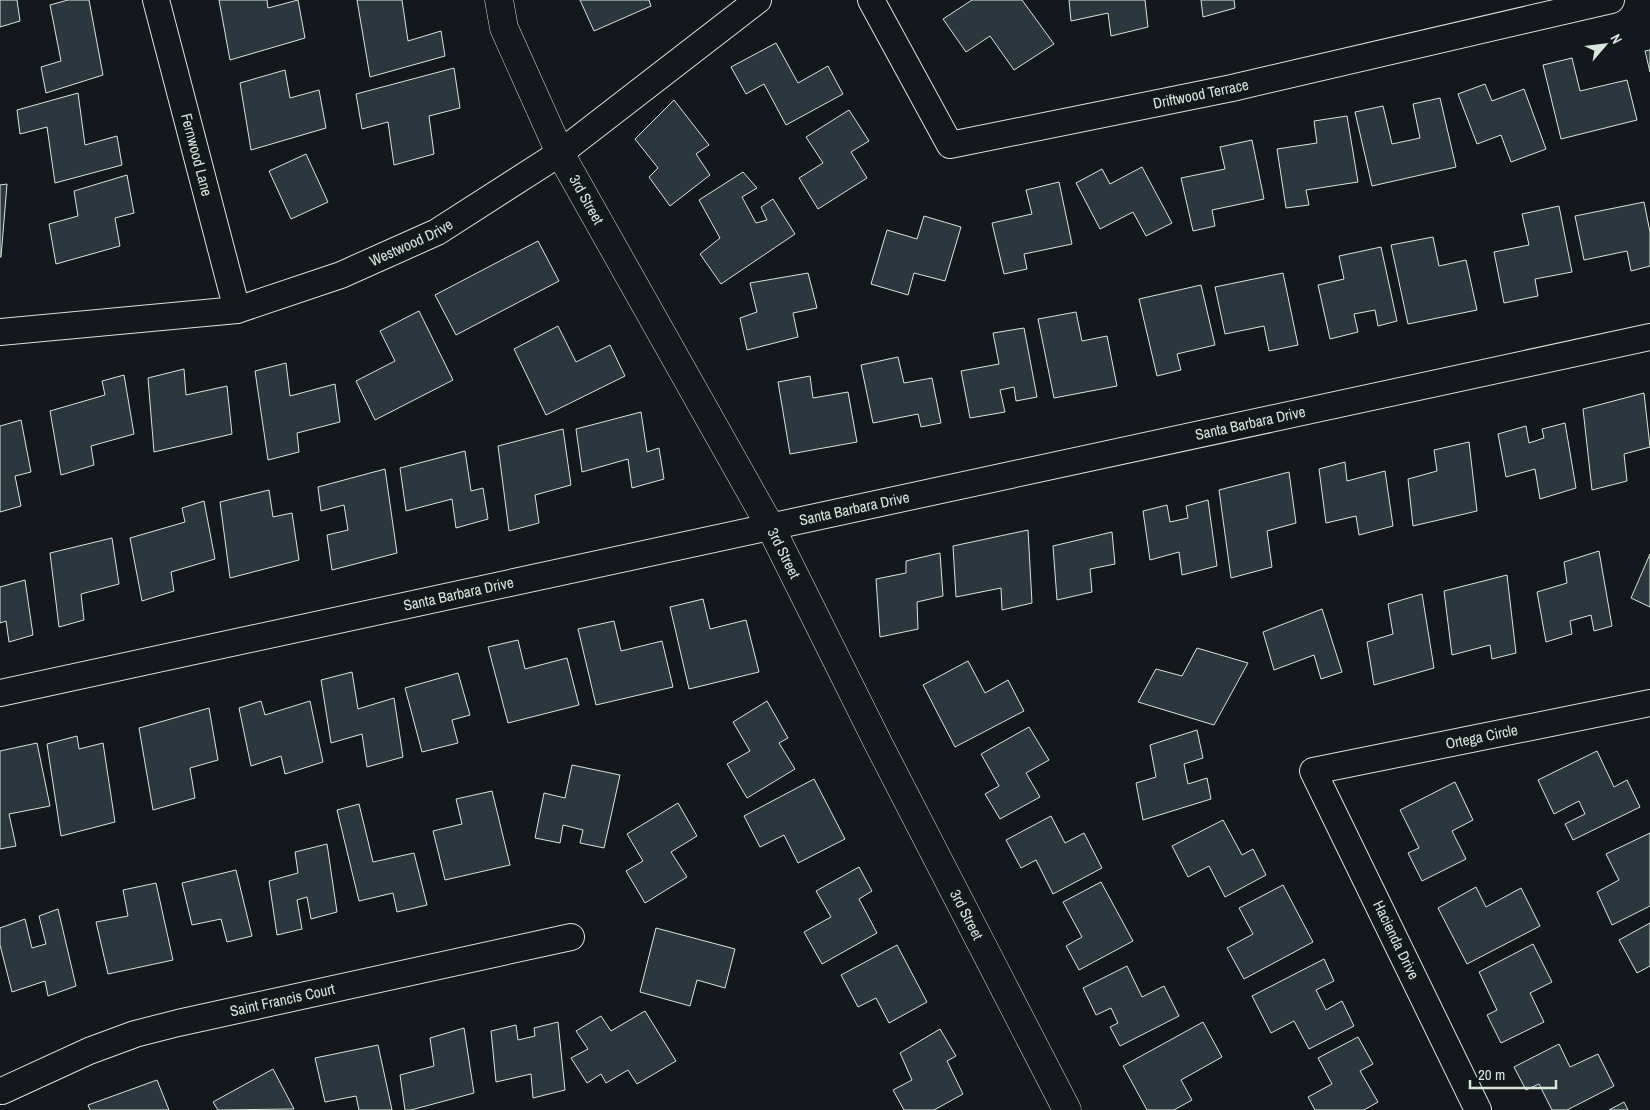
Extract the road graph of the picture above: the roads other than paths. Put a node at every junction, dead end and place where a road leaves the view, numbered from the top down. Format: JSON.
{"nodes":[{"id":1,"x":156,"y":0,"type":"edge"},
{"id":2,"x":498,"y":0,"type":"edge"},
{"id":3,"x":758,"y":0,"type":"edge"},
{"id":4,"x":871,"y":0,"type":"edge"},
{"id":5,"x":1611,"y":0,"type":"edge"},
{"id":6,"x":560,"y":153,"type":"junction"},
{"id":7,"x":237,"y":310,"type":"junction"},
{"id":8,"x":0,"y":332,"type":"edge"},
{"id":9,"x":1650,"y":337,"type":"edge"},
{"id":10,"x":770,"y":526,"type":"junction"},
{"id":11,"x":0,"y":692,"type":"edge"},
{"id":12,"x":1650,"y":703,"type":"edge"},
{"id":13,"x":1313,"y":771,"type":"joint"},
{"id":14,"x":571,"y":938,"type":"dead end"},
{"id":15,"x":5,"y":1096,"type":"edge"},
{"id":16,"x":1067,"y":1110,"type":"edge"},
{"id":17,"x":1478,"y":1110,"type":"edge"}],
"edges":[{"from":1,"to":7,"type":"street","name":"Fernwood Lane"},
{"from":2,"to":6,"type":"street","name":"3rd Street"},
{"from":3,"to":6,"type":"street","name":"Westwood Drive"},
{"from":4,"to":5,"type":"street","name":"Driftwood Terrace"},
{"from":6,"to":7,"type":"street","name":"Westwood Drive"},
{"from":6,"to":10,"type":"street","name":"3rd Street"},
{"from":7,"to":8,"type":"street","name":"Westwood Drive"},
{"from":9,"to":10,"type":"street","name":"Santa Barbara Drive"},
{"from":10,"to":11,"type":"street","name":"Santa Barbara Drive"},
{"from":10,"to":16,"type":"street","name":"3rd Street"},
{"from":12,"to":13,"type":"street","name":"Ortega Circle"},
{"from":13,"to":17,"type":"street","name":"Hacienda Drive"},
{"from":14,"to":15,"type":"street","name":"Saint Francis Court"}]}
